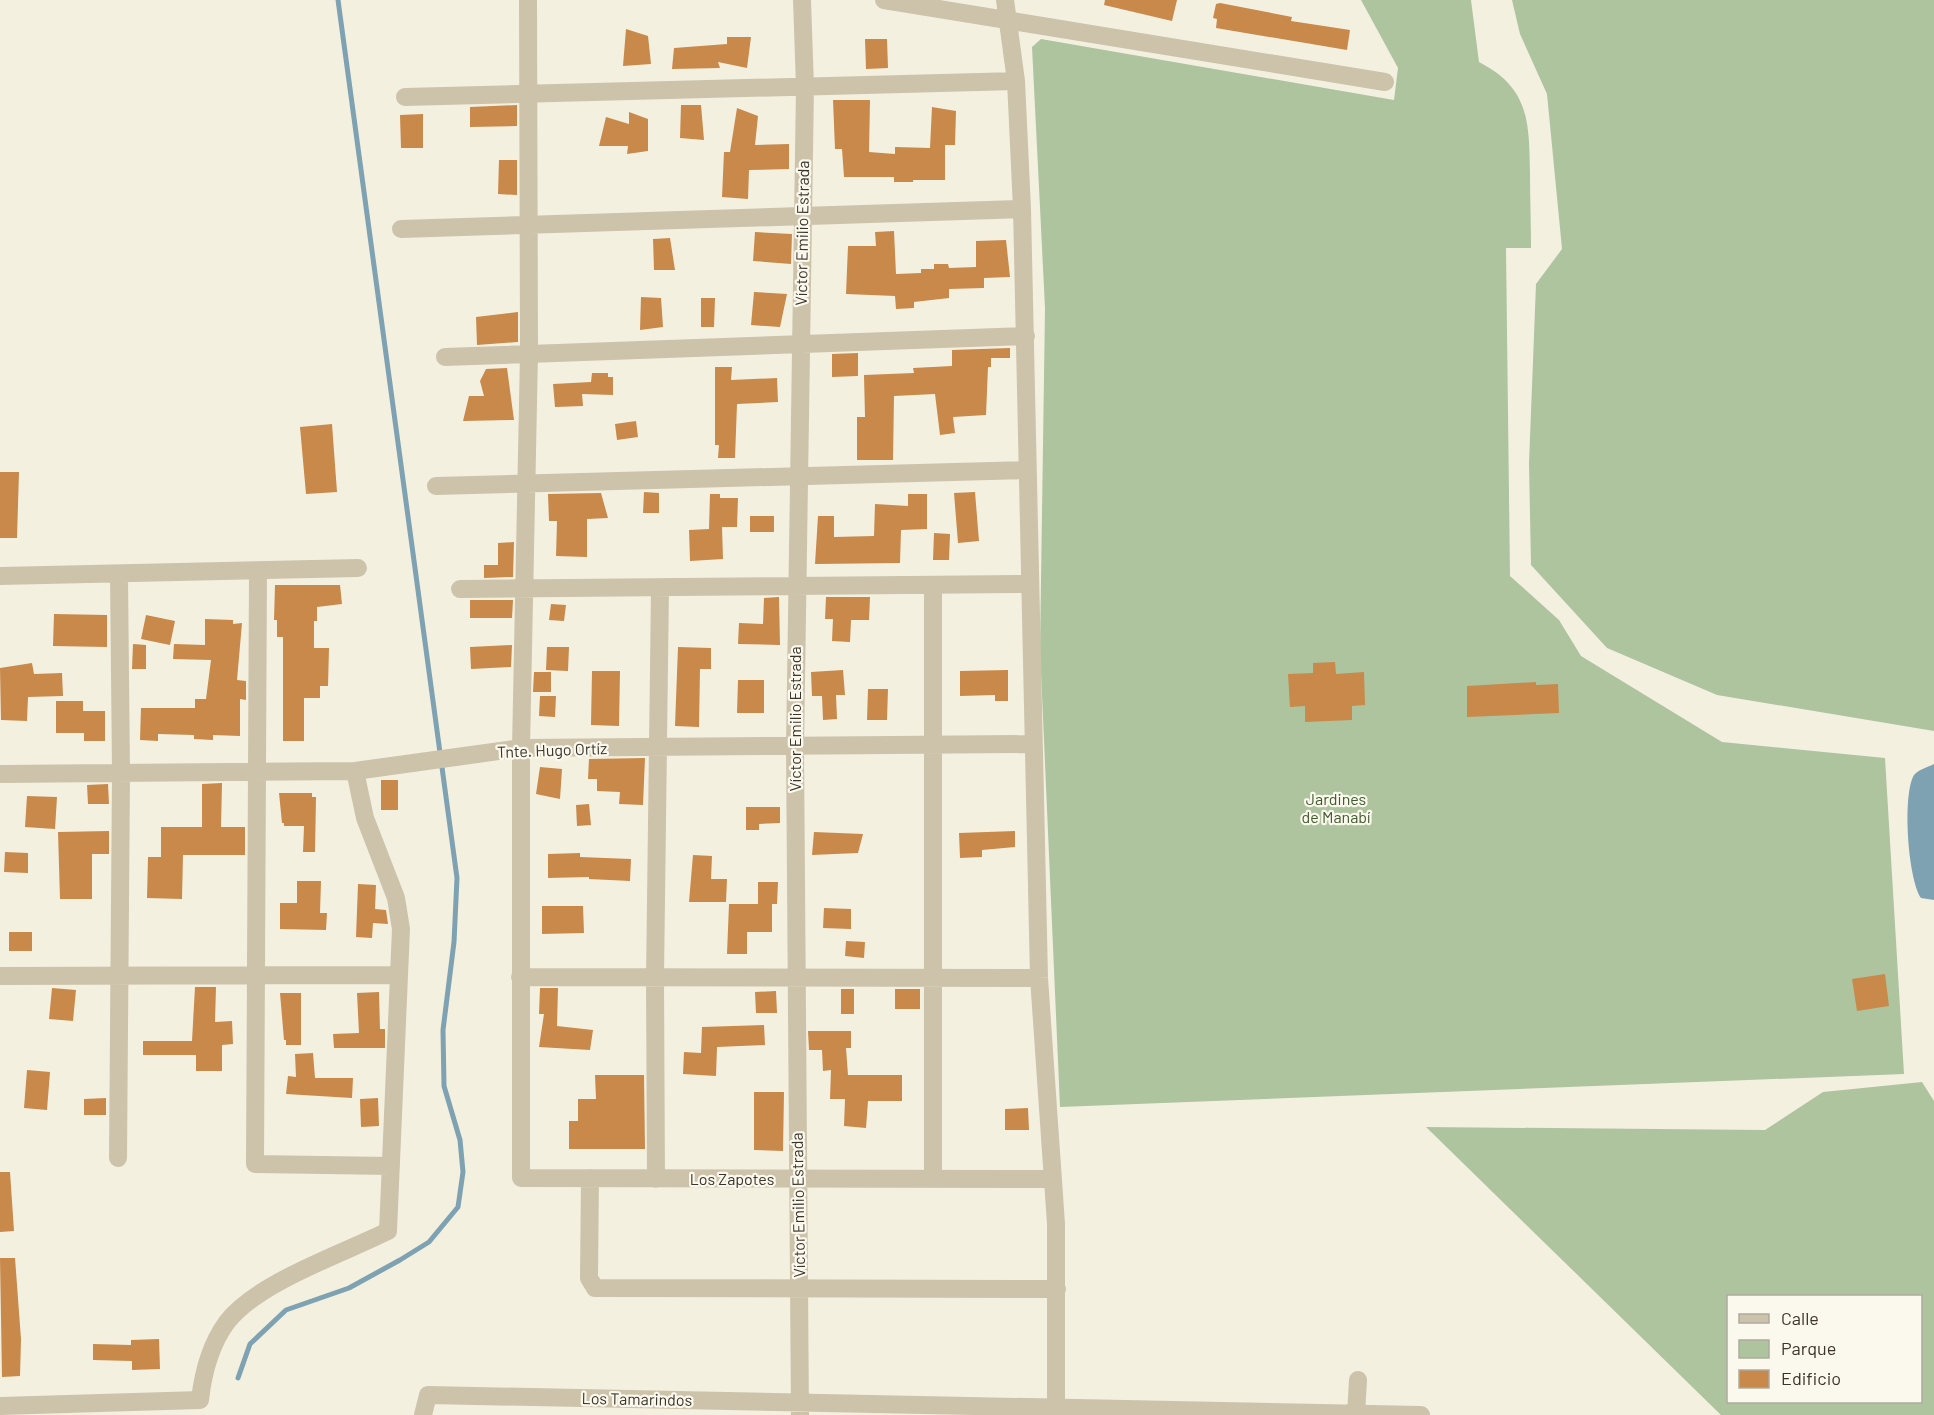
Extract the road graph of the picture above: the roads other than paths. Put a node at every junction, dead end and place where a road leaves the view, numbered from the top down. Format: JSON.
{"nodes":[{"id":1,"x":528,"y":0,"type":"edge"},
{"id":2,"x":800,"y":0,"type":"edge"},
{"id":3,"x":884,"y":0,"type":"edge"},
{"id":4,"x":1005,"y":0,"type":"edge"},
{"id":5,"x":1009,"y":19,"type":"junction"},
{"id":6,"x":1016,"y":81,"type":"junction"},
{"id":7,"x":1385,"y":82,"type":"dead end"},
{"id":8,"x":805,"y":87,"type":"junction"},
{"id":9,"x":530,"y":94,"type":"junction"},
{"id":10,"x":405,"y":97,"type":"dead end"},
{"id":11,"x":1022,"y":209,"type":"junction"},
{"id":12,"x":802,"y":215,"type":"junction"},
{"id":13,"x":529,"y":225,"type":"junction"},
{"id":14,"x":401,"y":230,"type":"dead end"},
{"id":15,"x":1026,"y":336,"type":"junction"},
{"id":16,"x":800,"y":345,"type":"junction"},
{"id":17,"x":529,"y":354,"type":"junction"},
{"id":18,"x":445,"y":357,"type":"dead end"},
{"id":19,"x":1027,"y":470,"type":"junction"},
{"id":20,"x":798,"y":477,"type":"junction"},
{"id":21,"x":527,"y":483,"type":"junction"},
{"id":22,"x":436,"y":486,"type":"dead end"},
{"id":23,"x":358,"y":568,"type":"dead end"},
{"id":24,"x":258,"y":571,"type":"junction"},
{"id":25,"x":119,"y":574,"type":"junction"},
{"id":26,"x":0,"y":576,"type":"edge"},
{"id":27,"x":1029,"y":584,"type":"junction"},
{"id":28,"x":933,"y":586,"type":"junction"},
{"id":29,"x":660,"y":588,"type":"junction"},
{"id":30,"x":797,"y":588,"type":"junction"},
{"id":31,"x":524,"y":589,"type":"junction"},
{"id":32,"x":460,"y":590,"type":"dead end"},
{"id":33,"x":1032,"y":744,"type":"junction"},
{"id":34,"x":933,"y":746,"type":"junction"},
{"id":35,"x":658,"y":747,"type":"junction"},
{"id":36,"x":795,"y":747,"type":"junction"},
{"id":37,"x":515,"y":749,"type":"junction"},
{"id":38,"x":355,"y":771,"type":"junction"},
{"id":39,"x":121,"y":773,"type":"junction"},
{"id":40,"x":258,"y":773,"type":"junction"},
{"id":41,"x":0,"y":774,"type":"edge"},
{"id":42,"x":399,"y":975,"type":"junction"},
{"id":43,"x":0,"y":976,"type":"edge"},
{"id":44,"x":120,"y":976,"type":"junction"},
{"id":45,"x":258,"y":976,"type":"junction"},
{"id":46,"x":520,"y":977,"type":"junction"},
{"id":47,"x":655,"y":978,"type":"junction"},
{"id":48,"x":933,"y":978,"type":"junction"},
{"id":49,"x":1039,"y":978,"type":"junction"},
{"id":50,"x":795,"y":980,"type":"junction"},
{"id":51,"x":118,"y":1158,"type":"dead end"},
{"id":52,"x":391,"y":1166,"type":"junction"},
{"id":53,"x":590,"y":1178,"type":"junction"},
{"id":54,"x":933,"y":1178,"type":"junction"},
{"id":55,"x":656,"y":1179,"type":"junction"},
{"id":56,"x":1051,"y":1179,"type":"junction"},
{"id":57,"x":797,"y":1180,"type":"junction"},
{"id":58,"x":799,"y":1289,"type":"junction"},
{"id":59,"x":1057,"y":1289,"type":"junction"},
{"id":60,"x":1358,"y":1380,"type":"dead end"},
{"id":61,"x":75,"y":1404,"type":"junction"},
{"id":62,"x":0,"y":1406,"type":"edge"},
{"id":63,"x":800,"y":1409,"type":"edge"},
{"id":64,"x":1056,"y":1411,"type":"edge"},
{"id":65,"x":1356,"y":1414,"type":"edge"},
{"id":66,"x":94,"y":1415,"type":"edge"},
{"id":67,"x":423,"y":1415,"type":"edge"},
{"id":68,"x":1421,"y":1415,"type":"edge"}],
"edges":[{"from":1,"to":9,"type":"street"},
{"from":2,"to":8,"type":"street","name":"Víctor Emilio Estrada"},
{"from":3,"to":5,"type":"street"},
{"from":4,"to":5,"type":"street"},
{"from":5,"to":6,"type":"street"},
{"from":5,"to":7,"type":"street"},
{"from":6,"to":8,"type":"street"},
{"from":6,"to":11,"type":"street"},
{"from":8,"to":9,"type":"street"},
{"from":8,"to":12,"type":"street","name":"Víctor Emilio Estrada"},
{"from":9,"to":10,"type":"street"},
{"from":9,"to":13,"type":"street"},
{"from":11,"to":12,"type":"street"},
{"from":11,"to":15,"type":"street"},
{"from":12,"to":13,"type":"street"},
{"from":12,"to":16,"type":"street","name":"Víctor Emilio Estrada"},
{"from":13,"to":14,"type":"street"},
{"from":13,"to":17,"type":"street"},
{"from":15,"to":16,"type":"street"},
{"from":15,"to":19,"type":"street"},
{"from":16,"to":17,"type":"street"},
{"from":16,"to":20,"type":"street","name":"Víctor Emilio Estrada"},
{"from":17,"to":18,"type":"street"},
{"from":17,"to":21,"type":"street"},
{"from":19,"to":20,"type":"street"},
{"from":19,"to":27,"type":"street"},
{"from":20,"to":21,"type":"street"},
{"from":20,"to":30,"type":"street","name":"Víctor Emilio Estrada"},
{"from":21,"to":22,"type":"street"},
{"from":21,"to":31,"type":"street"},
{"from":23,"to":24,"type":"street"},
{"from":24,"to":25,"type":"street"},
{"from":24,"to":40,"type":"street"},
{"from":25,"to":26,"type":"street"},
{"from":25,"to":39,"type":"street"},
{"from":27,"to":28,"type":"street"},
{"from":27,"to":33,"type":"street"},
{"from":28,"to":30,"type":"street"},
{"from":28,"to":34,"type":"street"},
{"from":29,"to":30,"type":"street"},
{"from":29,"to":31,"type":"street"},
{"from":29,"to":35,"type":"street"},
{"from":30,"to":36,"type":"street","name":"Víctor Emilio Estrada"},
{"from":31,"to":32,"type":"street"},
{"from":31,"to":37,"type":"street"},
{"from":33,"to":34,"type":"street","name":"Tnte. Hugo Ortíz"},
{"from":33,"to":49,"type":"street"},
{"from":34,"to":36,"type":"street","name":"Tnte. Hugo Ortíz"},
{"from":34,"to":48,"type":"street"},
{"from":35,"to":36,"type":"street","name":"Tnte. Hugo Ortíz"},
{"from":35,"to":37,"type":"street","name":"Tnte. Hugo Ortíz"},
{"from":35,"to":47,"type":"street"},
{"from":36,"to":50,"type":"street","name":"Víctor Emilio Estrada"},
{"from":37,"to":38,"type":"street","name":"Tnte. Hugo Ortíz"},
{"from":37,"to":46,"type":"street"},
{"from":38,"to":40,"type":"street","name":"Tnte. Hugo Ortíz"},
{"from":38,"to":42,"type":"street"},
{"from":39,"to":40,"type":"street","name":"Tnte. Hugo Ortíz"},
{"from":39,"to":41,"type":"street","name":"Tnte. Hugo Ortíz"},
{"from":39,"to":44,"type":"street"},
{"from":40,"to":45,"type":"street"},
{"from":42,"to":45,"type":"street"},
{"from":42,"to":52,"type":"street"},
{"from":43,"to":44,"type":"street"},
{"from":44,"to":45,"type":"street"},
{"from":44,"to":51,"type":"street"},
{"from":45,"to":52,"type":"street"},
{"from":46,"to":47,"type":"street"},
{"from":46,"to":53,"type":"street","name":"Los Zapotes"},
{"from":47,"to":50,"type":"street"},
{"from":47,"to":55,"type":"street"},
{"from":48,"to":49,"type":"street"},
{"from":48,"to":50,"type":"street"},
{"from":48,"to":54,"type":"street"},
{"from":49,"to":56,"type":"street"},
{"from":50,"to":57,"type":"street","name":"Víctor Emilio Estrada"},
{"from":52,"to":61,"type":"street"},
{"from":53,"to":55,"type":"street","name":"Los Zapotes"},
{"from":53,"to":58,"type":"street"},
{"from":54,"to":56,"type":"street","name":"Los Zapotes"},
{"from":54,"to":57,"type":"street","name":"Los Zapotes"},
{"from":55,"to":57,"type":"street","name":"Los Zapotes"},
{"from":56,"to":59,"type":"street"},
{"from":57,"to":58,"type":"street","name":"Víctor Emilio Estrada"},
{"from":58,"to":59,"type":"street"},
{"from":58,"to":63,"type":"street","name":"Víctor Emilio Estrada"},
{"from":59,"to":64,"type":"street"},
{"from":60,"to":65,"type":"street"},
{"from":61,"to":62,"type":"street"},
{"from":61,"to":66,"type":"street"},
{"from":63,"to":64,"type":"street","name":"Los Tamarindos"},
{"from":63,"to":67,"type":"street","name":"Los Tamarindos"},
{"from":64,"to":65,"type":"street","name":"Los Tamarindos"},
{"from":65,"to":68,"type":"street","name":"Los Tamarindos"}]}
